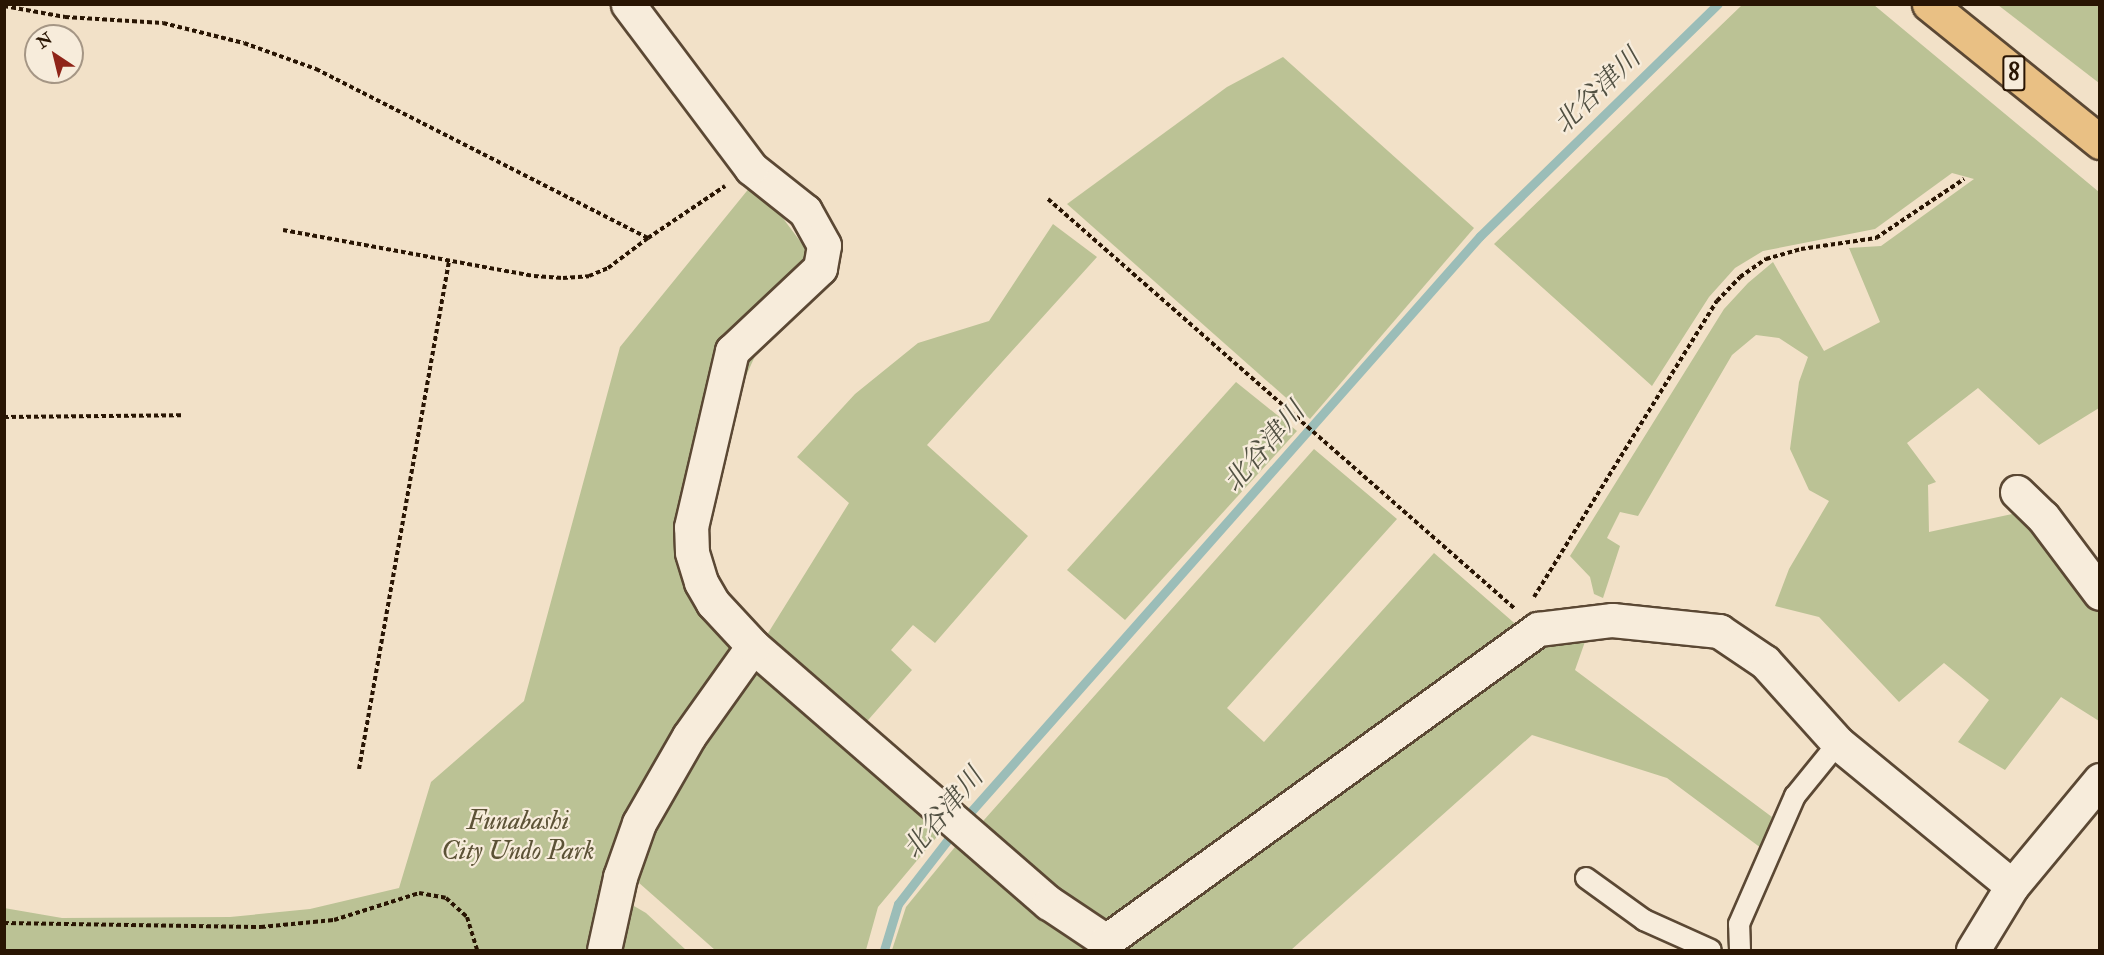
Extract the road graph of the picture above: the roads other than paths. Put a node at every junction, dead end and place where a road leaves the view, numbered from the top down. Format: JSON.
{"nodes":[{"id":1,"x":628,"y":4,"type":"edge"},
{"id":2,"x":1929,"y":4,"type":"edge"},
{"id":3,"x":2100,"y":142,"type":"edge"},
{"id":4,"x":2017,"y":492,"type":"dead end"},
{"id":5,"x":2100,"y":592,"type":"edge"},
{"id":6,"x":753,"y":646,"type":"junction"},
{"id":7,"x":1838,"y":743,"type":"junction"},
{"id":8,"x":2100,"y":780,"type":"edge"},
{"id":9,"x":1586,"y":878,"type":"dead end"},
{"id":10,"x":2012,"y":886,"type":"junction"},
{"id":11,"x":604,"y":951,"type":"edge"},
{"id":12,"x":1711,"y":951,"type":"edge"},
{"id":13,"x":1740,"y":951,"type":"edge"},
{"id":14,"x":1973,"y":951,"type":"edge"}],
"edges":[{"from":1,"to":6,"type":"street"},
{"from":2,"to":3,"type":"main road","number":"8"},
{"from":4,"to":5,"type":"street"},
{"from":6,"to":7,"type":"street"},
{"from":6,"to":11,"type":"street"},
{"from":7,"to":10,"type":"street"},
{"from":7,"to":13,"type":"lane"},
{"from":8,"to":10,"type":"street"},
{"from":9,"to":12,"type":"lane"},
{"from":10,"to":14,"type":"street"}]}
